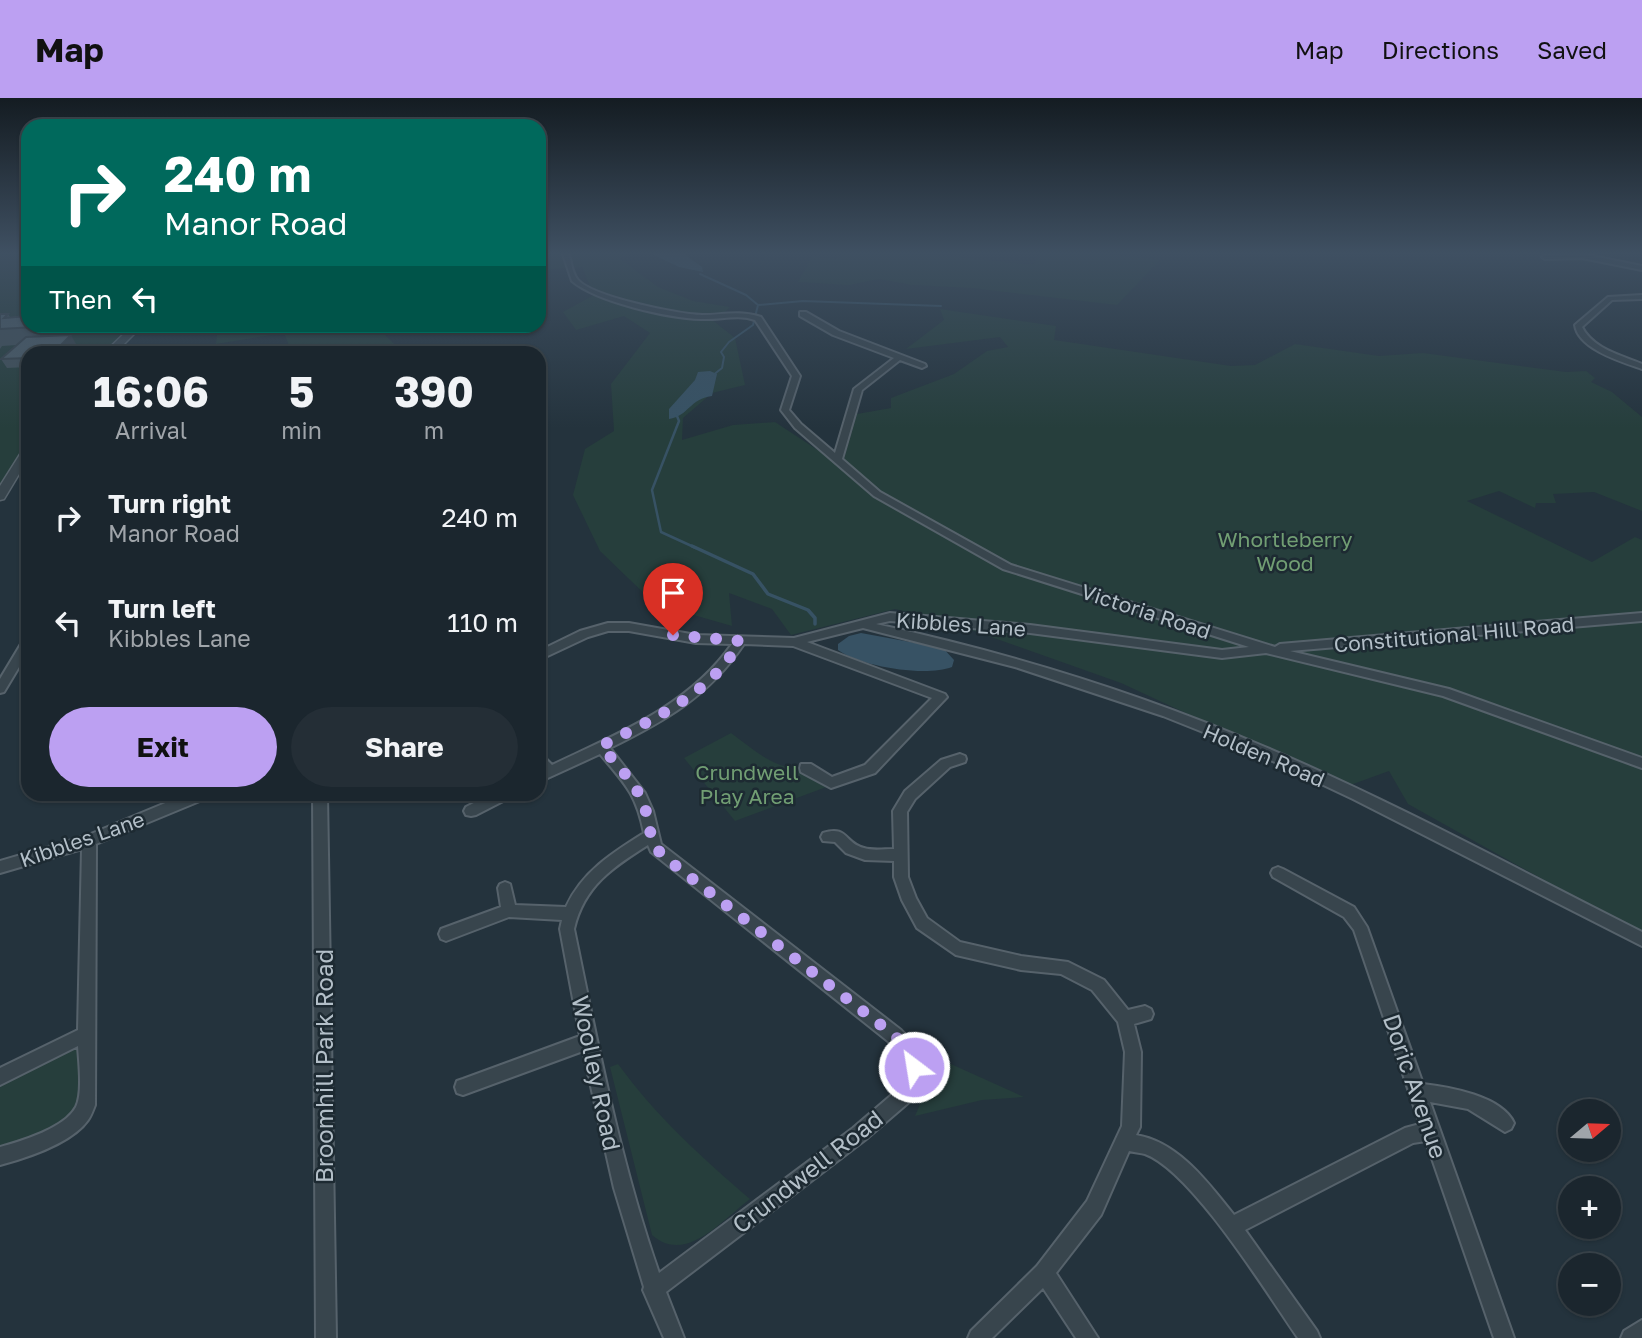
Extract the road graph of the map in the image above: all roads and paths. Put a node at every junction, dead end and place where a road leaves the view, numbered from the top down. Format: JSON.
{"nodes":[{"id":1,"x":674,"y":312,"type":"edge"},
{"id":2,"x":1594,"y":312,"type":"edge"},
{"id":3,"x":803,"y":314,"type":"dead end"},
{"id":4,"x":129,"y":333,"type":"edge"},
{"id":5,"x":116,"y":346,"type":"edge"},
{"id":6,"x":898,"y":358,"type":"junction"},
{"id":7,"x":922,"y":366,"type":"dead end"},
{"id":8,"x":1642,"y":367,"type":"edge"},
{"id":9,"x":838,"y":459,"type":"junction"},
{"id":10,"x":21,"y":462,"type":"edge"},
{"id":11,"x":0,"y":496,"type":"edge"},
{"id":12,"x":1642,"y":617,"type":"edge"},
{"id":13,"x":865,"y":625,"type":"junction"},
{"id":14,"x":845,"y":630,"type":"junction"},
{"id":15,"x":740,"y":641,"type":"junction"},
{"id":16,"x":794,"y":642,"type":"junction"},
{"id":17,"x":1266,"y":649,"type":"junction"},
{"id":18,"x":546,"y":653,"type":"edge"},
{"id":19,"x":827,"y":653,"type":"junction"},
{"id":20,"x":21,"y":654,"type":"edge"},
{"id":21,"x":0,"y":689,"type":"edge"},
{"id":22,"x":601,"y":746,"type":"junction"},
{"id":23,"x":960,"y":759,"type":"dead end"},
{"id":24,"x":1642,"y":763,"type":"edge"},
{"id":25,"x":806,"y":768,"type":"dead end"},
{"id":26,"x":546,"y":773,"type":"edge"},
{"id":27,"x":185,"y":801,"type":"edge"},
{"id":28,"x":320,"y":801,"type":"edge"},
{"id":29,"x":490,"y":801,"type":"edge"},
{"id":30,"x":471,"y":811,"type":"dead end"},
{"id":31,"x":649,"y":837,"type":"junction"},
{"id":32,"x":828,"y":837,"type":"dead end"},
{"id":33,"x":89,"y":841,"type":"junction"},
{"id":34,"x":899,"y":855,"type":"junction"},
{"id":35,"x":0,"y":867,"type":"edge"},
{"id":36,"x":1278,"y":873,"type":"dead end"},
{"id":37,"x":505,"y":888,"type":"dead end"},
{"id":38,"x":509,"y":911,"type":"junction"},
{"id":39,"x":569,"y":914,"type":"junction"},
{"id":40,"x":446,"y":934,"type":"dead end"},
{"id":41,"x":1642,"y":939,"type":"edge"},
{"id":42,"x":1145,"y":1013,"type":"dead end"},
{"id":43,"x":1125,"y":1018,"type":"junction"},
{"id":44,"x":86,"y":1034,"type":"junction"},
{"id":45,"x":589,"y":1041,"type":"junction"},
{"id":46,"x":0,"y":1077,"type":"edge"},
{"id":47,"x":463,"y":1087,"type":"dead end"},
{"id":48,"x":1418,"y":1093,"type":"junction"},
{"id":49,"x":1505,"y":1123,"type":"dead end"},
{"id":50,"x":1432,"y":1132,"type":"junction"},
{"id":51,"x":1126,"y":1142,"type":"junction"},
{"id":52,"x":0,"y":1156,"type":"edge"},
{"id":53,"x":1231,"y":1227,"type":"junction"},
{"id":54,"x":1044,"y":1273,"type":"junction"},
{"id":55,"x":653,"y":1290,"type":"junction"},
{"id":56,"x":1642,"y":1330,"type":"edge"},
{"id":57,"x":326,"y":1338,"type":"edge"},
{"id":58,"x":674,"y":1338,"type":"edge"},
{"id":59,"x":978,"y":1338,"type":"edge"},
{"id":60,"x":1088,"y":1338,"type":"edge"},
{"id":61,"x":1310,"y":1338,"type":"edge"},
{"id":62,"x":1504,"y":1338,"type":"edge"},
{"id":63,"x":1631,"y":1338,"type":"edge"}],
"edges":[{"from":1,"to":9,"type":"street","name":"Victoria Road"},
{"from":2,"to":8,"type":"street"},
{"from":3,"to":6,"type":"street"},
{"from":4,"to":5,"type":"street"},
{"from":6,"to":7,"type":"street"},
{"from":6,"to":9,"type":"street"},
{"from":9,"to":17,"type":"street","name":"Victoria Road"},
{"from":10,"to":11,"type":"street"},
{"from":12,"to":17,"type":"street","name":"Constitutional Hill Road"},
{"from":13,"to":14,"type":"street","name":"Kibbles Lane"},
{"from":13,"to":17,"type":"street","name":"Kibbles Lane"},
{"from":13,"to":41,"type":"street","name":"Holden Road"},
{"from":14,"to":16,"type":"street","name":"Kibbles Lane"},
{"from":14,"to":19,"type":"street"},
{"from":15,"to":16,"type":"street","name":"Kibbles Lane"},
{"from":15,"to":18,"type":"street","name":"Kibbles Lane"},
{"from":15,"to":22,"type":"street"},
{"from":16,"to":19,"type":"street"},
{"from":17,"to":24,"type":"street","name":"Victoria Road"},
{"from":19,"to":25,"type":"street"},
{"from":20,"to":21,"type":"street"},
{"from":22,"to":26,"type":"street"},
{"from":22,"to":31,"type":"street"},
{"from":23,"to":34,"type":"street"},
{"from":27,"to":33,"type":"street","name":"Kibbles Lane"},
{"from":28,"to":57,"type":"street","name":"Broomhill Park Road"},
{"from":29,"to":30,"type":"street"},
{"from":31,"to":39,"type":"street"},
{"from":31,"to":55,"type":"street","name":"Crundwell Road"},
{"from":32,"to":34,"type":"street"},
{"from":33,"to":35,"type":"street","name":"Kibbles Lane"},
{"from":33,"to":44,"type":"street"},
{"from":34,"to":43,"type":"street"},
{"from":36,"to":48,"type":"street","name":"Doric Avenue"},
{"from":37,"to":38,"type":"street"},
{"from":38,"to":39,"type":"street"},
{"from":38,"to":40,"type":"street"},
{"from":39,"to":45,"type":"street","name":"Woolley Road"},
{"from":42,"to":43,"type":"street"},
{"from":43,"to":51,"type":"street"},
{"from":44,"to":46,"type":"street"},
{"from":44,"to":52,"type":"street"},
{"from":45,"to":47,"type":"street"},
{"from":45,"to":55,"type":"street","name":"Woolley Road"},
{"from":48,"to":49,"type":"street"},
{"from":48,"to":50,"type":"street","name":"Doric Avenue"},
{"from":50,"to":53,"type":"street"},
{"from":50,"to":62,"type":"street","name":"Doric Avenue"},
{"from":51,"to":53,"type":"street"},
{"from":51,"to":54,"type":"street"},
{"from":53,"to":61,"type":"street"},
{"from":54,"to":59,"type":"street"},
{"from":54,"to":60,"type":"street"},
{"from":55,"to":58,"type":"street","name":"Woolley Road"},
{"from":56,"to":63,"type":"street"}]}
